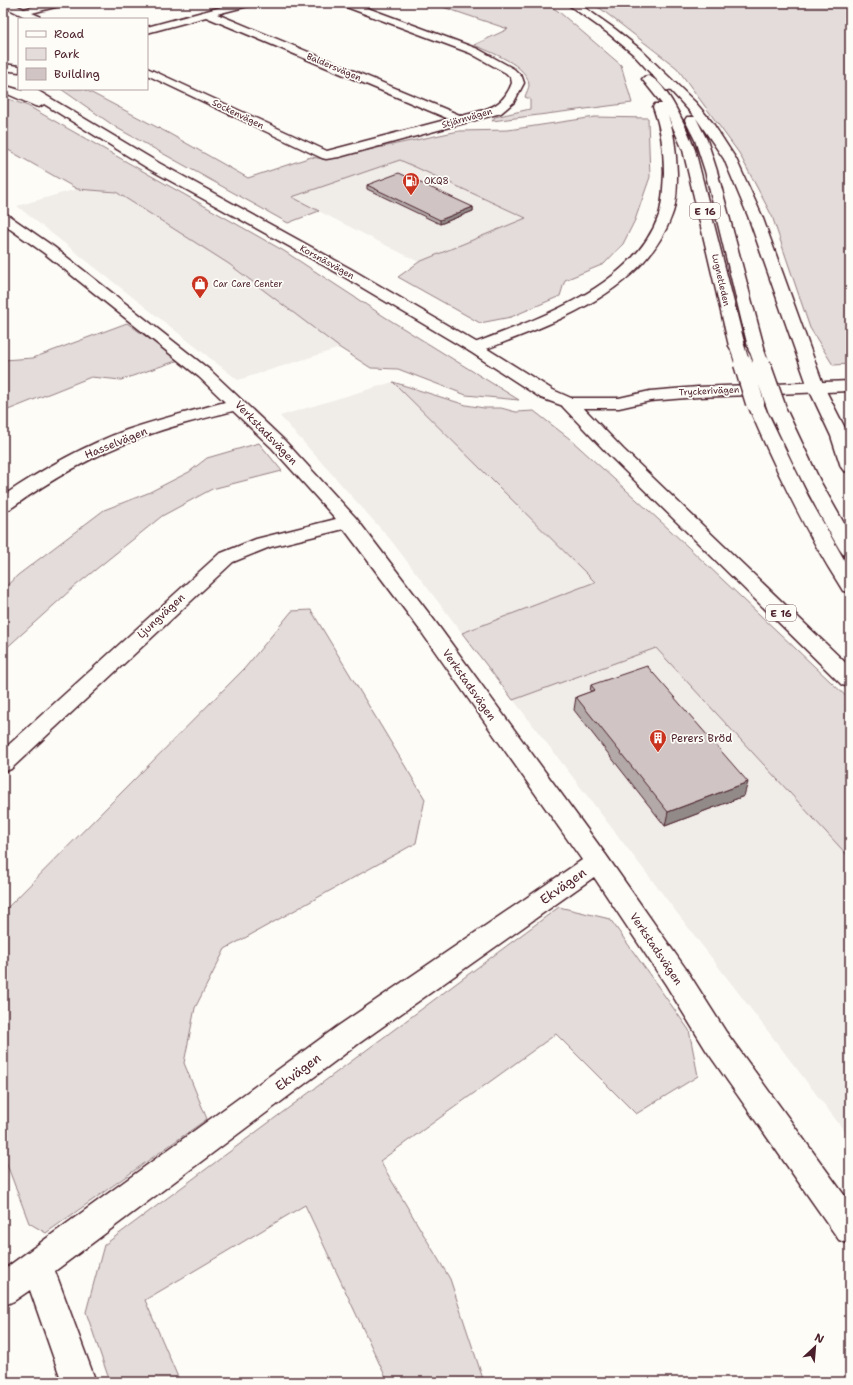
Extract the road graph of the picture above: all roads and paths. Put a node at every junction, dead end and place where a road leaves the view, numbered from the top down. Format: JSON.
{"nodes":[{"id":1,"x":4,"y":3,"type":"edge"},
{"id":2,"x":59,"y":3,"type":"edge"},
{"id":3,"x":248,"y":3,"type":"edge"},
{"id":4,"x":345,"y":3,"type":"edge"},
{"id":5,"x":559,"y":3,"type":"edge"},
{"id":6,"x":571,"y":3,"type":"edge"},
{"id":7,"x":23,"y":12,"type":"junction"},
{"id":8,"x":207,"y":14,"type":"junction"},
{"id":9,"x":35,"y":18,"type":"edge"},
{"id":10,"x":148,"y":30,"type":"edge"},
{"id":11,"x":624,"y":55,"type":"dead end"},
{"id":12,"x":148,"y":71,"type":"edge"},
{"id":13,"x":661,"y":75,"type":"junction"},
{"id":14,"x":18,"y":81,"type":"edge"},
{"id":15,"x":3,"y":85,"type":"edge"},
{"id":16,"x":3,"y":88,"type":"edge"},
{"id":17,"x":29,"y":90,"type":"edge"},
{"id":18,"x":461,"y":120,"type":"junction"},
{"id":19,"x":83,"y":124,"type":"junction"},
{"id":20,"x":331,"y":155,"type":"joint"},
{"id":21,"x":3,"y":218,"type":"edge"},
{"id":22,"x":475,"y":348,"type":"junction"},
{"id":23,"x":850,"y":386,"type":"edge"},
{"id":24,"x":816,"y":387,"type":"junction"},
{"id":25,"x":569,"y":403,"type":"junction"},
{"id":26,"x":238,"y":404,"type":"junction"},
{"id":27,"x":850,"y":467,"type":"edge"},
{"id":28,"x":3,"y":505,"type":"edge"},
{"id":29,"x":349,"y":522,"type":"junction"},
{"id":30,"x":850,"y":550,"type":"edge"},
{"id":31,"x":850,"y":586,"type":"edge"},
{"id":32,"x":850,"y":680,"type":"edge"},
{"id":33,"x":3,"y":763,"type":"edge"},
{"id":34,"x":597,"y":862,"type":"junction"},
{"id":35,"x":850,"y":1229,"type":"edge"},
{"id":36,"x":37,"y":1266,"type":"junction"},
{"id":37,"x":3,"y":1290,"type":"edge"},
{"id":38,"x":79,"y":1382,"type":"edge"}],
"edges":[{"from":1,"to":7,"type":"main road"},
{"from":2,"to":7,"type":"main road"},
{"from":3,"to":8,"type":"main road"},
{"from":4,"to":18,"type":"main road","name":"Stjärnvägen"},
{"from":5,"to":11,"type":"main road"},
{"from":6,"to":13,"type":"main road","name":"Lugnetleden","number":"E 16"},
{"from":7,"to":9,"type":"main road"},
{"from":8,"to":10,"type":"main road"},
{"from":8,"to":18,"type":"main road","name":"Baldersvägen"},
{"from":12,"to":20,"type":"main road","name":"Sockenvägen"},
{"from":13,"to":24,"type":"main road","number":"E 16"},
{"from":13,"to":30,"type":"main road","name":"Lugnetleden","number":"E 16","bridge":true},
{"from":14,"to":15,"type":"main road"},
{"from":16,"to":19,"type":"main road","name":"Korsnäsvägen"},
{"from":17,"to":19,"type":"main road","name":"Korsnäsvägen"},
{"from":18,"to":20,"type":"main road","name":"Stjärnvägen"},
{"from":19,"to":22,"type":"main road","name":"Korsnäsvägen"},
{"from":21,"to":26,"type":"main road","name":"Verkstadsvägen"},
{"from":22,"to":25,"type":"main road","name":"Korsnäsvägen"},
{"from":22,"to":31,"type":"main road","name":"Lugnetleden","number":"E 16","bridge":true},
{"from":23,"to":24,"type":"main road","name":"Tryckerivägen"},
{"from":24,"to":25,"type":"main road","name":"Tryckerivägen"},
{"from":24,"to":27,"type":"main road","number":"E 16"},
{"from":25,"to":32,"type":"main road","number":"E 16"},
{"from":26,"to":28,"type":"main road","name":"Hasselvägen"},
{"from":26,"to":29,"type":"main road","name":"Verkstadsvägen"},
{"from":29,"to":33,"type":"main road","name":"Ljungvägen"},
{"from":29,"to":34,"type":"main road","name":"Verkstadsvägen"},
{"from":34,"to":35,"type":"main road","name":"Verkstadsvägen"},
{"from":34,"to":36,"type":"main road","name":"Ekvägen"},
{"from":36,"to":37,"type":"main road","name":"Ekvägen"},
{"from":36,"to":38,"type":"main road"}]}
